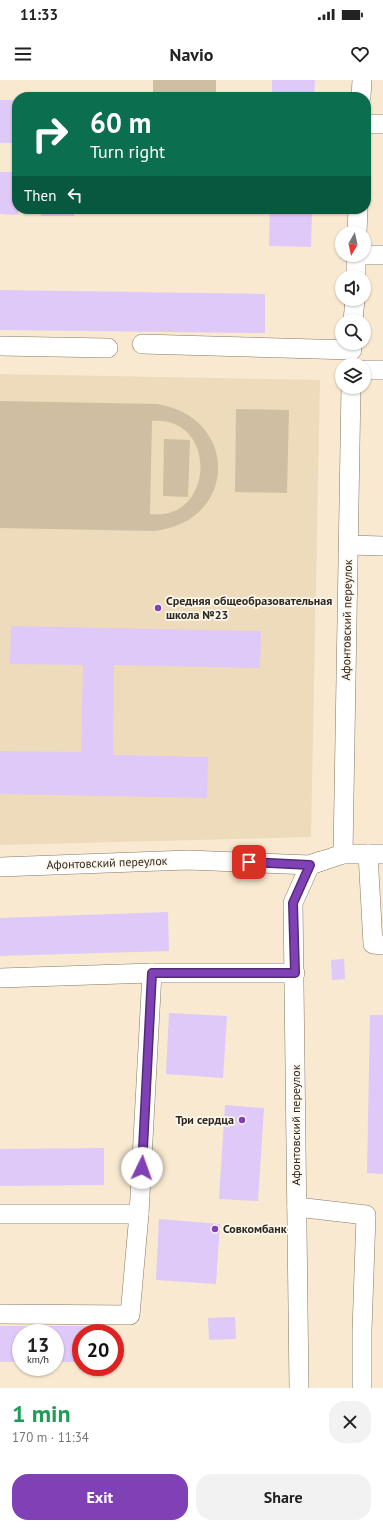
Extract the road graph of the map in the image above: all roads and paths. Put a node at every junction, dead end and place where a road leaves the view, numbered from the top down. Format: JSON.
{"nodes":[{"id":1,"x":362,"y":80,"type":"edge"},
{"id":2,"x":361,"y":92,"type":"edge"},
{"id":3,"x":371,"y":124,"type":"edge"},
{"id":4,"x":383,"y":124,"type":"edge"},
{"id":5,"x":358,"y":214,"type":"edge"},
{"id":6,"x":357,"y":226,"type":"edge"},
{"id":7,"x":371,"y":255,"type":"edge"},
{"id":8,"x":383,"y":255,"type":"edge"},
{"id":9,"x":142,"y":344,"type":"dead end"},
{"id":10,"x":0,"y":346,"type":"edge"},
{"id":11,"x":108,"y":348,"type":"dead end"},
{"id":12,"x":352,"y":353,"type":"edge"},
{"id":13,"x":371,"y":370,"type":"edge"},
{"id":14,"x":383,"y":370,"type":"edge"},
{"id":15,"x":351,"y":394,"type":"edge"},
{"id":16,"x":349,"y":545,"type":"junction"},
{"id":17,"x":383,"y":546,"type":"edge"},
{"id":18,"x":343,"y":854,"type":"junction"},
{"id":19,"x":375,"y":854,"type":"edge"},
{"id":20,"x":310,"y":865,"type":"junction"},
{"id":21,"x":0,"y":867,"type":"edge"},
{"id":22,"x":383,"y":945,"type":"edge"},
{"id":23,"x":152,"y":973,"type":"junction"},
{"id":24,"x":295,"y":973,"type":"junction"},
{"id":25,"x":0,"y":978,"type":"edge"},
{"id":26,"x":297,"y":1207,"type":"junction"},
{"id":27,"x":0,"y":1214,"type":"edge"},
{"id":28,"x":139,"y":1214,"type":"junction"},
{"id":29,"x":0,"y":1314,"type":"edge"},
{"id":30,"x":299,"y":1388,"type":"edge"},
{"id":31,"x":362,"y":1388,"type":"edge"}],
"edges":[{"from":1,"to":2,"type":"street"},
{"from":3,"to":4,"type":"street"},
{"from":5,"to":6,"type":"street"},
{"from":7,"to":8,"type":"street"},
{"from":9,"to":12,"type":"street"},
{"from":10,"to":11,"type":"street"},
{"from":13,"to":14,"type":"street"},
{"from":15,"to":16,"type":"street","name":"Афонтовский переулок"},
{"from":16,"to":17,"type":"street"},
{"from":16,"to":18,"type":"street","name":"Афонтовский переулок"},
{"from":18,"to":19,"type":"street","name":"Афонтовский переулок"},
{"from":18,"to":20,"type":"street","name":"Афонтовский переулок"},
{"from":19,"to":22,"type":"street"},
{"from":20,"to":21,"type":"street","name":"Афонтовский переулок"},
{"from":20,"to":24,"type":"street","name":"Афонтовский переулок"},
{"from":23,"to":24,"type":"street"},
{"from":23,"to":25,"type":"street"},
{"from":23,"to":28,"type":"street"},
{"from":24,"to":26,"type":"street","name":"Афонтовский переулок"},
{"from":26,"to":30,"type":"street","name":"Афонтовский переулок"},
{"from":26,"to":31,"type":"street"},
{"from":27,"to":28,"type":"street"},
{"from":28,"to":29,"type":"street"}]}
